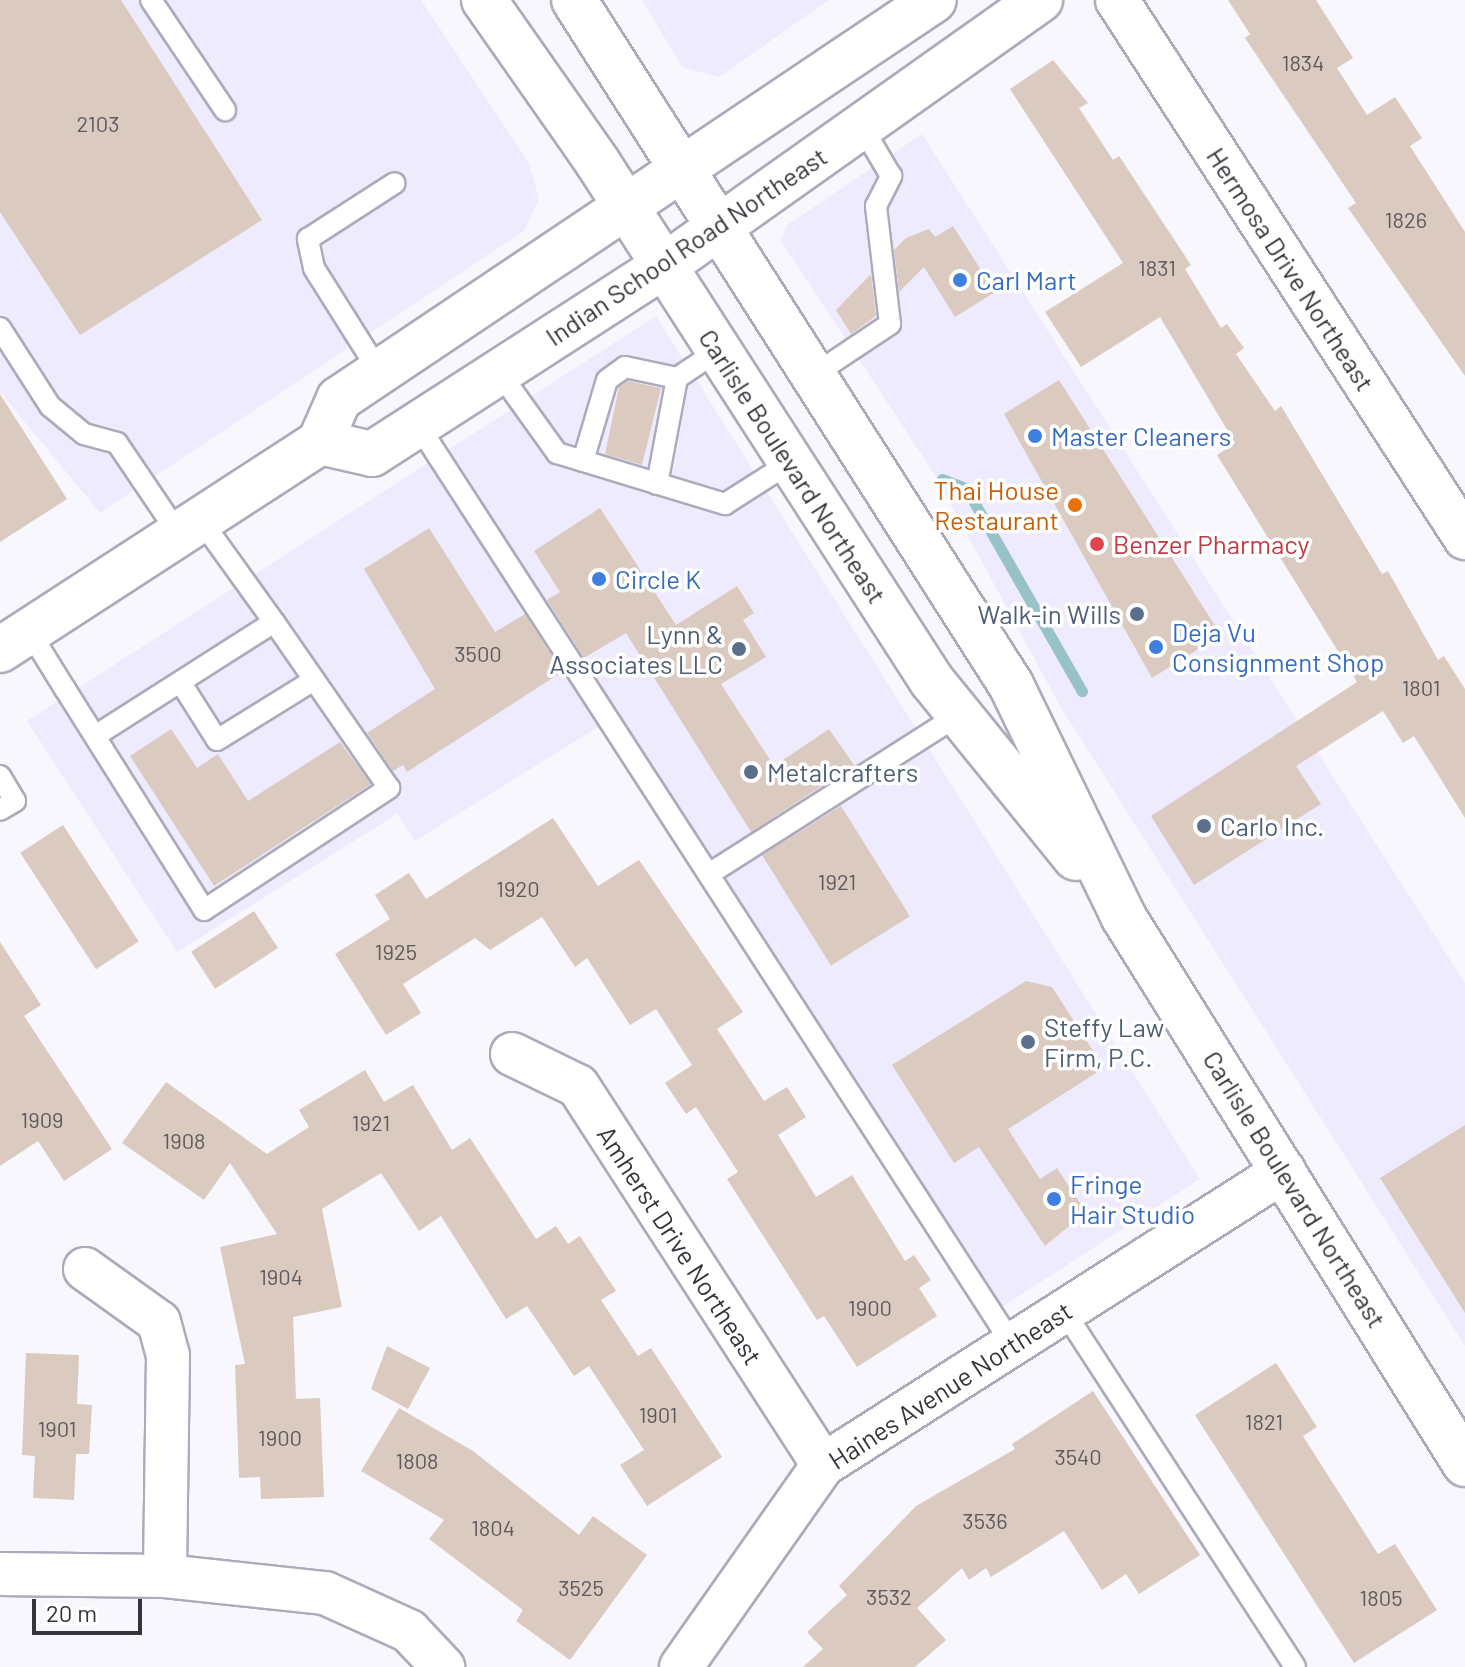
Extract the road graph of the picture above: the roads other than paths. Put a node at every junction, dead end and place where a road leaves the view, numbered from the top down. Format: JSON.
{"nodes":[{"id":1,"x":151,"y":0,"type":"edge"},
{"id":2,"x":484,"y":0,"type":"edge"},
{"id":3,"x":574,"y":0,"type":"edge"},
{"id":4,"x":934,"y":0,"type":"edge"},
{"id":5,"x":1040,"y":0,"type":"edge"},
{"id":6,"x":1117,"y":0,"type":"edge"},
{"id":7,"x":225,"y":110,"type":"dead end"},
{"id":8,"x":861,"y":125,"type":"junction"},
{"id":9,"x":681,"y":173,"type":"junction"},
{"id":10,"x":395,"y":183,"type":"dead end"},
{"id":11,"x":628,"y":210,"type":"junction"},
{"id":12,"x":717,"y":230,"type":"junction"},
{"id":13,"x":664,"y":266,"type":"junction"},
{"id":14,"x":0,"y":328,"type":"edge"},
{"id":15,"x":719,"y":350,"type":"junction"},
{"id":16,"x":499,"y":372,"type":"junction"},
{"id":17,"x":380,"y":373,"type":"junction"},
{"id":18,"x":812,"y":376,"type":"junction"},
{"id":19,"x":677,"y":378,"type":"junction"},
{"id":20,"x":418,"y":425,"type":"junction"},
{"id":21,"x":320,"y":442,"type":"junction"},
{"id":22,"x":583,"y":461,"type":"junction"},
{"id":23,"x":791,"y":462,"type":"junction"},
{"id":24,"x":657,"y":484,"type":"junction"},
{"id":25,"x":189,"y":526,"type":"junction"},
{"id":26,"x":1465,"y":538,"type":"edge"},
{"id":27,"x":274,"y":622,"type":"junction"},
{"id":28,"x":14,"y":640,"type":"edge"},
{"id":29,"x":314,"y":680,"type":"junction"},
{"id":30,"x":181,"y":683,"type":"junction"},
{"id":31,"x":959,"y":715,"type":"junction"},
{"id":32,"x":95,"y":736,"type":"junction"},
{"id":33,"x":0,"y":776,"type":"edge"},
{"id":34,"x":0,"y":810,"type":"edge"},
{"id":35,"x":709,"y":874,"type":"junction"},
{"id":36,"x":1123,"y":916,"type":"junction"},
{"id":37,"x":512,"y":1054,"type":"dead end"},
{"id":38,"x":1284,"y":1171,"type":"junction"},
{"id":39,"x":85,"y":1269,"type":"dead end"},
{"id":40,"x":1064,"y":1311,"type":"junction"},
{"id":41,"x":1012,"y":1344,"type":"junction"},
{"id":42,"x":1465,"y":1464,"type":"edge"},
{"id":43,"x":823,"y":1465,"type":"junction"},
{"id":44,"x":0,"y":1574,"type":"edge"},
{"id":45,"x":165,"y":1576,"type":"junction"},
{"id":46,"x":443,"y":1667,"type":"edge"},
{"id":47,"x":681,"y":1667,"type":"edge"},
{"id":48,"x":1295,"y":1667,"type":"edge"}],
"edges":[{"from":1,"to":7,"type":"lane"},
{"from":2,"to":11,"type":"main road","name":"Carlisle Boulevard Northeast"},
{"from":3,"to":9,"type":"main road","name":"Carlisle Boulevard Northeast"},
{"from":4,"to":9,"type":"main road"},
{"from":5,"to":8,"type":"main road","name":"Indian School Road Northeast"},
{"from":6,"to":26,"type":"street","name":"Hermosa Drive Northeast"},
{"from":8,"to":12,"type":"main road","name":"Indian School Road Northeast"},
{"from":8,"to":18,"type":"lane"},
{"from":9,"to":11,"type":"main road"},
{"from":9,"to":12,"type":"main road","name":"Carlisle Boulevard Northeast"},
{"from":10,"to":17,"type":"lane"},
{"from":11,"to":13,"type":"main road","name":"Carlisle Boulevard Northeast"},
{"from":11,"to":17,"type":"main road"},
{"from":12,"to":13,"type":"main road","name":"Indian School Road Northeast"},
{"from":12,"to":18,"type":"main road","name":"Carlisle Boulevard Northeast"},
{"from":13,"to":15,"type":"main road","name":"Carlisle Boulevard Northeast"},
{"from":13,"to":16,"type":"main road","name":"Indian School Road Northeast"},
{"from":14,"to":25,"type":"lane"},
{"from":15,"to":19,"type":"lane"},
{"from":15,"to":23,"type":"main road","name":"Carlisle Boulevard Northeast"},
{"from":16,"to":20,"type":"main road","name":"Indian School Road Northeast"},
{"from":16,"to":22,"type":"lane"},
{"from":17,"to":21,"type":"main road"},
{"from":18,"to":36,"type":"main road","name":"Carlisle Boulevard Northeast"},
{"from":19,"to":22,"type":"lane"},
{"from":19,"to":24,"type":"lane"},
{"from":20,"to":21,"type":"main road","name":"Indian School Road Northeast"},
{"from":20,"to":35,"type":"lane"},
{"from":21,"to":25,"type":"main road"},
{"from":22,"to":24,"type":"lane"},
{"from":23,"to":24,"type":"lane"},
{"from":23,"to":31,"type":"main road","name":"Carlisle Boulevard Northeast"},
{"from":25,"to":27,"type":"lane"},
{"from":25,"to":28,"type":"main road"},
{"from":27,"to":29,"type":"lane"},
{"from":27,"to":30,"type":"lane"},
{"from":28,"to":32,"type":"lane"},
{"from":29,"to":30,"type":"lane"},
{"from":29,"to":32,"type":"lane"},
{"from":30,"to":32,"type":"lane"},
{"from":31,"to":35,"type":"lane"},
{"from":31,"to":36,"type":"main road","name":"Carlisle Boulevard Northeast"},
{"from":33,"to":34,"type":"lane"},
{"from":35,"to":41,"type":"lane"},
{"from":36,"to":38,"type":"main road","name":"Carlisle Boulevard Northeast"},
{"from":37,"to":43,"type":"street","name":"Amherst Drive Northeast"},
{"from":38,"to":40,"type":"street","name":"Haines Avenue Northeast"},
{"from":38,"to":42,"type":"main road","name":"Carlisle Boulevard Northeast"},
{"from":39,"to":45,"type":"street"},
{"from":40,"to":41,"type":"street","name":"Haines Avenue Northeast"},
{"from":40,"to":48,"type":"lane"},
{"from":41,"to":43,"type":"street","name":"Haines Avenue Northeast"},
{"from":43,"to":47,"type":"street","name":"Haines Avenue Northeast"},
{"from":44,"to":45,"type":"street"},
{"from":45,"to":46,"type":"street"}]}
